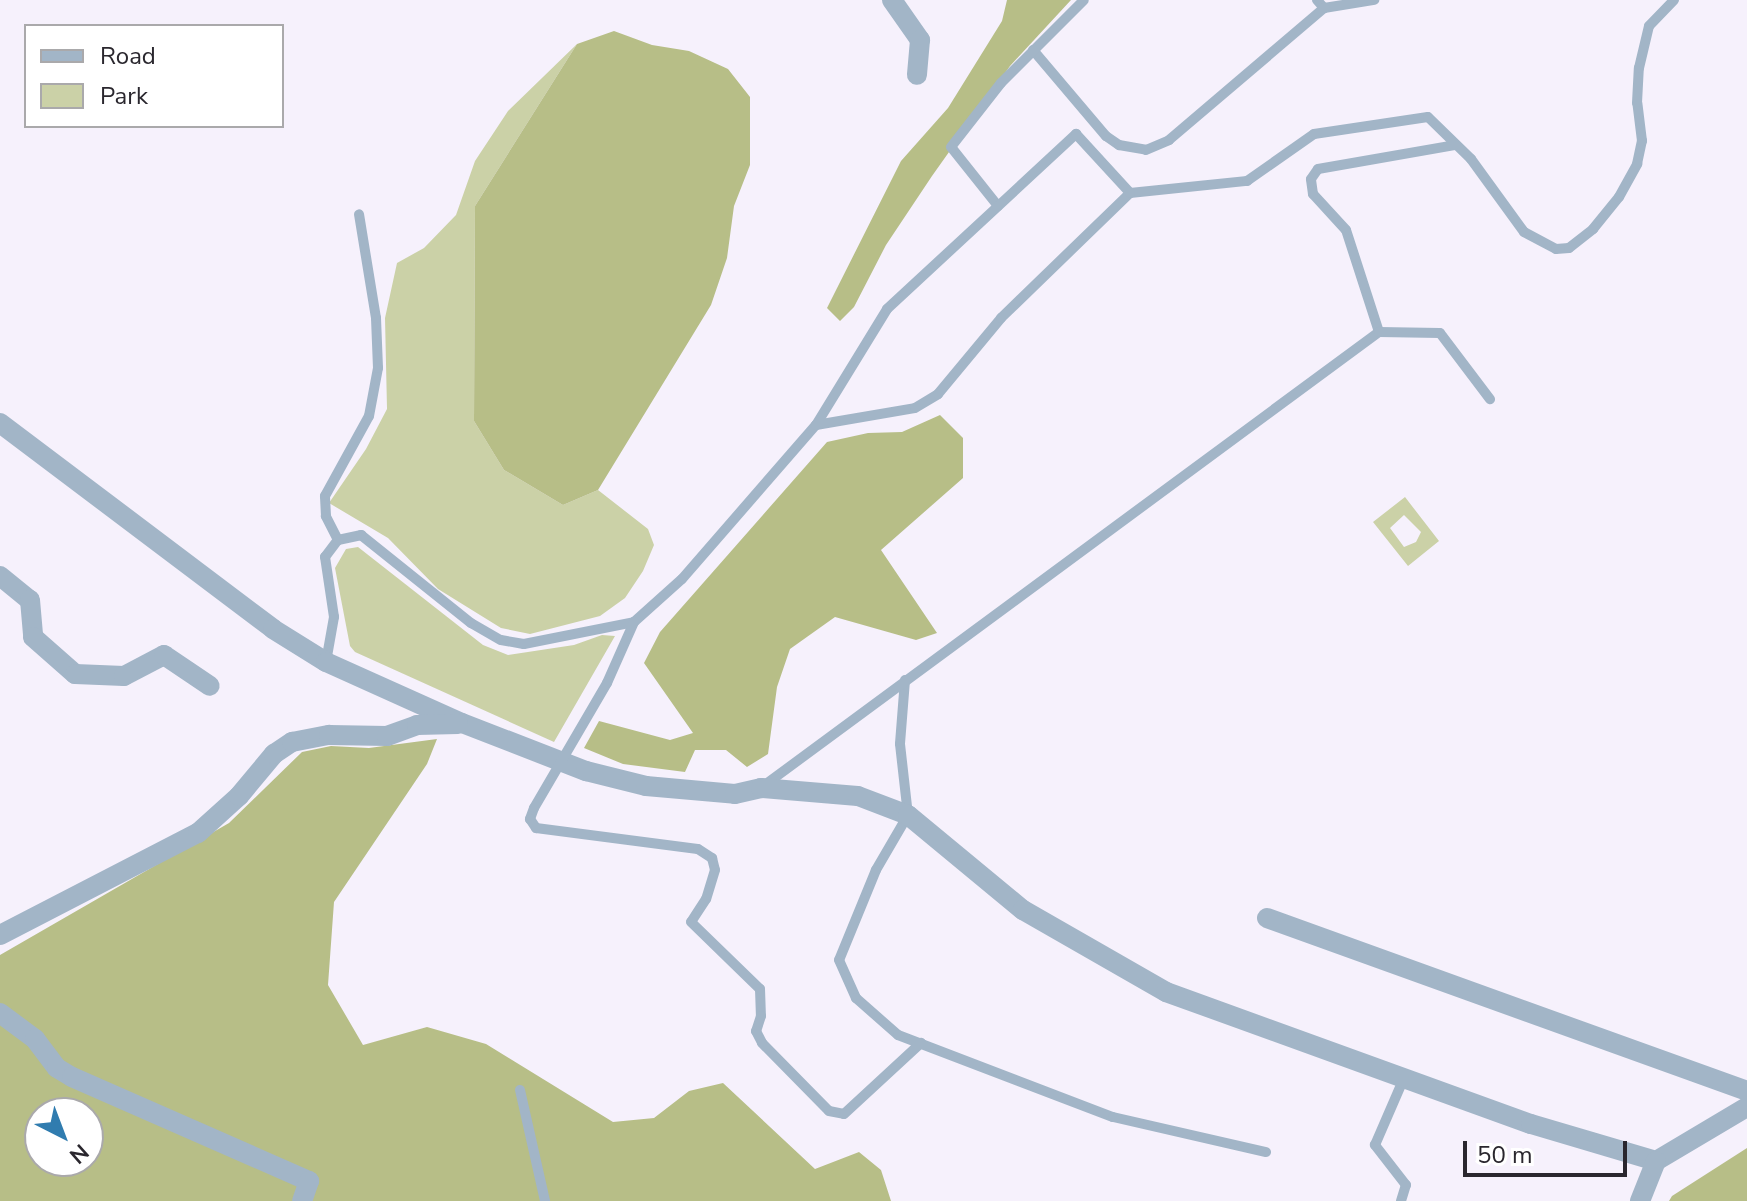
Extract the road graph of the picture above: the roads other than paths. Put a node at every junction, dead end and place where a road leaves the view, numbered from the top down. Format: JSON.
{"nodes":[{"id":1,"x":892,"y":0,"type":"edge"},
{"id":2,"x":1084,"y":0,"type":"edge"},
{"id":3,"x":1374,"y":0,"type":"edge"},
{"id":4,"x":1674,"y":0,"type":"edge"},
{"id":5,"x":1344,"y":3,"type":"edge"},
{"id":6,"x":1321,"y":4,"type":"edge"},
{"id":7,"x":1033,"y":50,"type":"junction"},
{"id":8,"x":917,"y":75,"type":"dead end"},
{"id":9,"x":1456,"y":145,"type":"junction"},
{"id":10,"x":1130,"y":193,"type":"junction"},
{"id":11,"x":998,"y":206,"type":"junction"},
{"id":12,"x":359,"y":214,"type":"dead end"},
{"id":13,"x":1379,"y":332,"type":"junction"},
{"id":14,"x":1490,"y":399,"type":"dead end"},
{"id":15,"x":0,"y":423,"type":"edge"},
{"id":16,"x":816,"y":425,"type":"junction"},
{"id":17,"x":338,"y":540,"type":"junction"},
{"id":18,"x":0,"y":576,"type":"edge"},
{"id":19,"x":634,"y":622,"type":"junction"},
{"id":20,"x":326,"y":662,"type":"junction"},
{"id":21,"x":905,"y":680,"type":"junction"},
{"id":22,"x":210,"y":686,"type":"dead end"},
{"id":23,"x":462,"y":723,"type":"junction"},
{"id":24,"x":761,"y":788,"type":"junction"},
{"id":25,"x":908,"y":815,"type":"junction"},
{"id":26,"x":1267,"y":918,"type":"dead end"},
{"id":27,"x":0,"y":935,"type":"edge"},
{"id":28,"x":0,"y":1013,"type":"edge"},
{"id":29,"x":921,"y":1043,"type":"junction"},
{"id":30,"x":1404,"y":1078,"type":"junction"},
{"id":31,"x":520,"y":1090,"type":"dead end"},
{"id":32,"x":1747,"y":1091,"type":"edge"},
{"id":33,"x":1747,"y":1107,"type":"edge"},
{"id":34,"x":1266,"y":1152,"type":"dead end"},
{"id":35,"x":1656,"y":1161,"type":"junction"},
{"id":36,"x":302,"y":1201,"type":"edge"},
{"id":37,"x":545,"y":1201,"type":"edge"},
{"id":38,"x":1401,"y":1201,"type":"edge"},
{"id":39,"x":1640,"y":1201,"type":"edge"}],
"edges":[{"from":1,"to":8,"type":"street"},
{"from":2,"to":7,"type":"lane"},
{"from":3,"to":5,"type":"lane"},
{"from":4,"to":9,"type":"lane"},
{"from":5,"to":6,"type":"lane"},
{"from":6,"to":7,"type":"lane"},
{"from":7,"to":11,"type":"lane"},
{"from":9,"to":10,"type":"lane"},
{"from":9,"to":13,"type":"lane"},
{"from":10,"to":11,"type":"lane"},
{"from":10,"to":16,"type":"lane"},
{"from":11,"to":16,"type":"lane"},
{"from":12,"to":17,"type":"lane"},
{"from":13,"to":14,"type":"lane"},
{"from":13,"to":21,"type":"lane"},
{"from":15,"to":20,"type":"street"},
{"from":16,"to":19,"type":"lane"},
{"from":17,"to":19,"type":"lane"},
{"from":17,"to":20,"type":"lane"},
{"from":18,"to":22,"type":"street"},
{"from":19,"to":29,"type":"lane","bridge":true},
{"from":20,"to":23,"type":"street"},
{"from":21,"to":24,"type":"lane"},
{"from":21,"to":25,"type":"lane"},
{"from":23,"to":24,"type":"street"},
{"from":23,"to":27,"type":"street"},
{"from":24,"to":25,"type":"street"},
{"from":25,"to":29,"type":"lane"},
{"from":25,"to":30,"type":"street"},
{"from":26,"to":32,"type":"street"},
{"from":28,"to":36,"type":"street"},
{"from":29,"to":34,"type":"lane"},
{"from":30,"to":35,"type":"street"},
{"from":30,"to":38,"type":"lane"},
{"from":31,"to":37,"type":"lane"},
{"from":33,"to":35,"type":"street"},
{"from":35,"to":39,"type":"street"}]}
